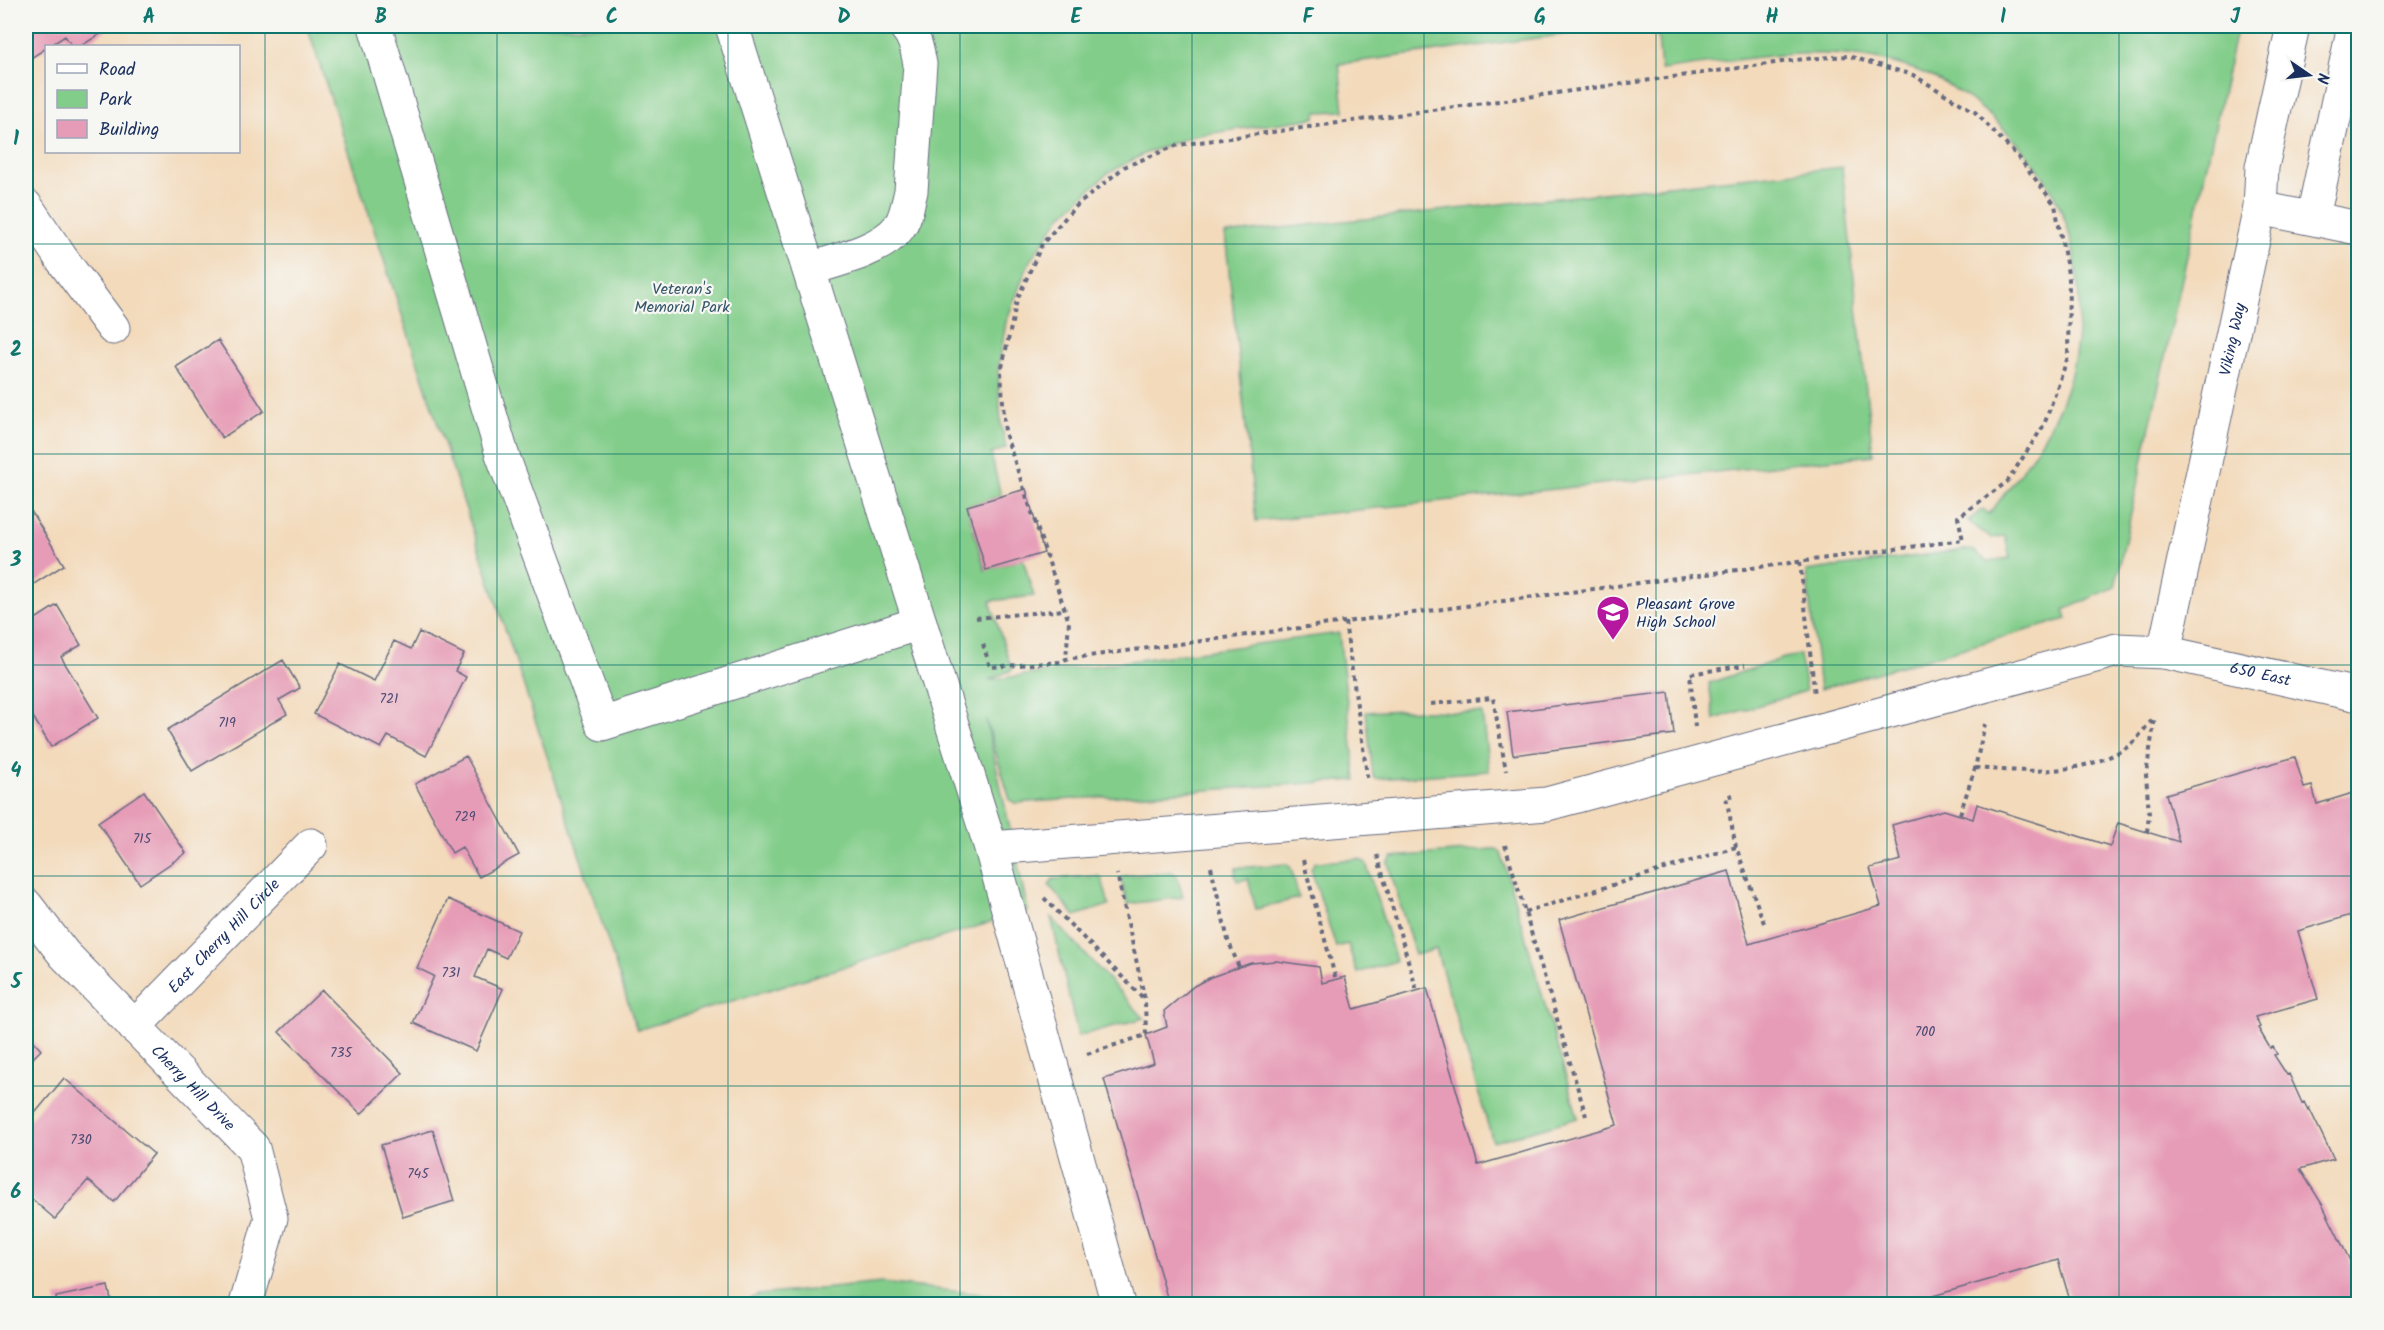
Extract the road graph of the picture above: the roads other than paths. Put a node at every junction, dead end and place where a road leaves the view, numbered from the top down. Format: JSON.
{"nodes":[{"id":1,"x":375,"y":26,"type":"edge"},
{"id":2,"x":732,"y":26,"type":"edge"},
{"id":3,"x":905,"y":26,"type":"edge"},
{"id":4,"x":2293,"y":26,"type":"edge"},
{"id":5,"x":2354,"y":26,"type":"edge"},
{"id":6,"x":26,"y":206,"type":"edge"},
{"id":7,"x":2260,"y":208,"type":"junction"},
{"id":8,"x":2313,"y":218,"type":"junction"},
{"id":9,"x":2358,"y":228,"type":"edge"},
{"id":10,"x":809,"y":269,"type":"junction"},
{"id":11,"x":113,"y":328,"type":"dead end"},
{"id":12,"x":920,"y":622,"type":"junction"},
{"id":13,"x":2164,"y":652,"type":"junction"},
{"id":14,"x":2358,"y":695,"type":"edge"},
{"id":15,"x":311,"y":845,"type":"dead end"},
{"id":16,"x":991,"y":848,"type":"junction"},
{"id":17,"x":26,"y":905,"type":"edge"},
{"id":18,"x":134,"y":1027,"type":"junction"},
{"id":19,"x":246,"y":1304,"type":"edge"},
{"id":20,"x":1118,"y":1305,"type":"edge"}],
"edges":[{"from":1,"to":12,"type":"street"},
{"from":2,"to":10,"type":"street"},
{"from":3,"to":10,"type":"street"},
{"from":4,"to":7,"type":"street","name":"Viking Way"},
{"from":5,"to":8,"type":"street"},
{"from":6,"to":11,"type":"street"},
{"from":7,"to":8,"type":"street"},
{"from":7,"to":13,"type":"street","name":"Viking Way"},
{"from":8,"to":9,"type":"street"},
{"from":10,"to":12,"type":"street"},
{"from":12,"to":16,"type":"street"},
{"from":13,"to":14,"type":"street","name":"650 East"},
{"from":13,"to":16,"type":"street","name":"650 East"},
{"from":15,"to":18,"type":"street","name":"East Cherry Hill Circle"},
{"from":16,"to":20,"type":"street"},
{"from":17,"to":18,"type":"street","name":"Cherry Hill Drive"},
{"from":18,"to":19,"type":"street","name":"Cherry Hill Drive"}]}
